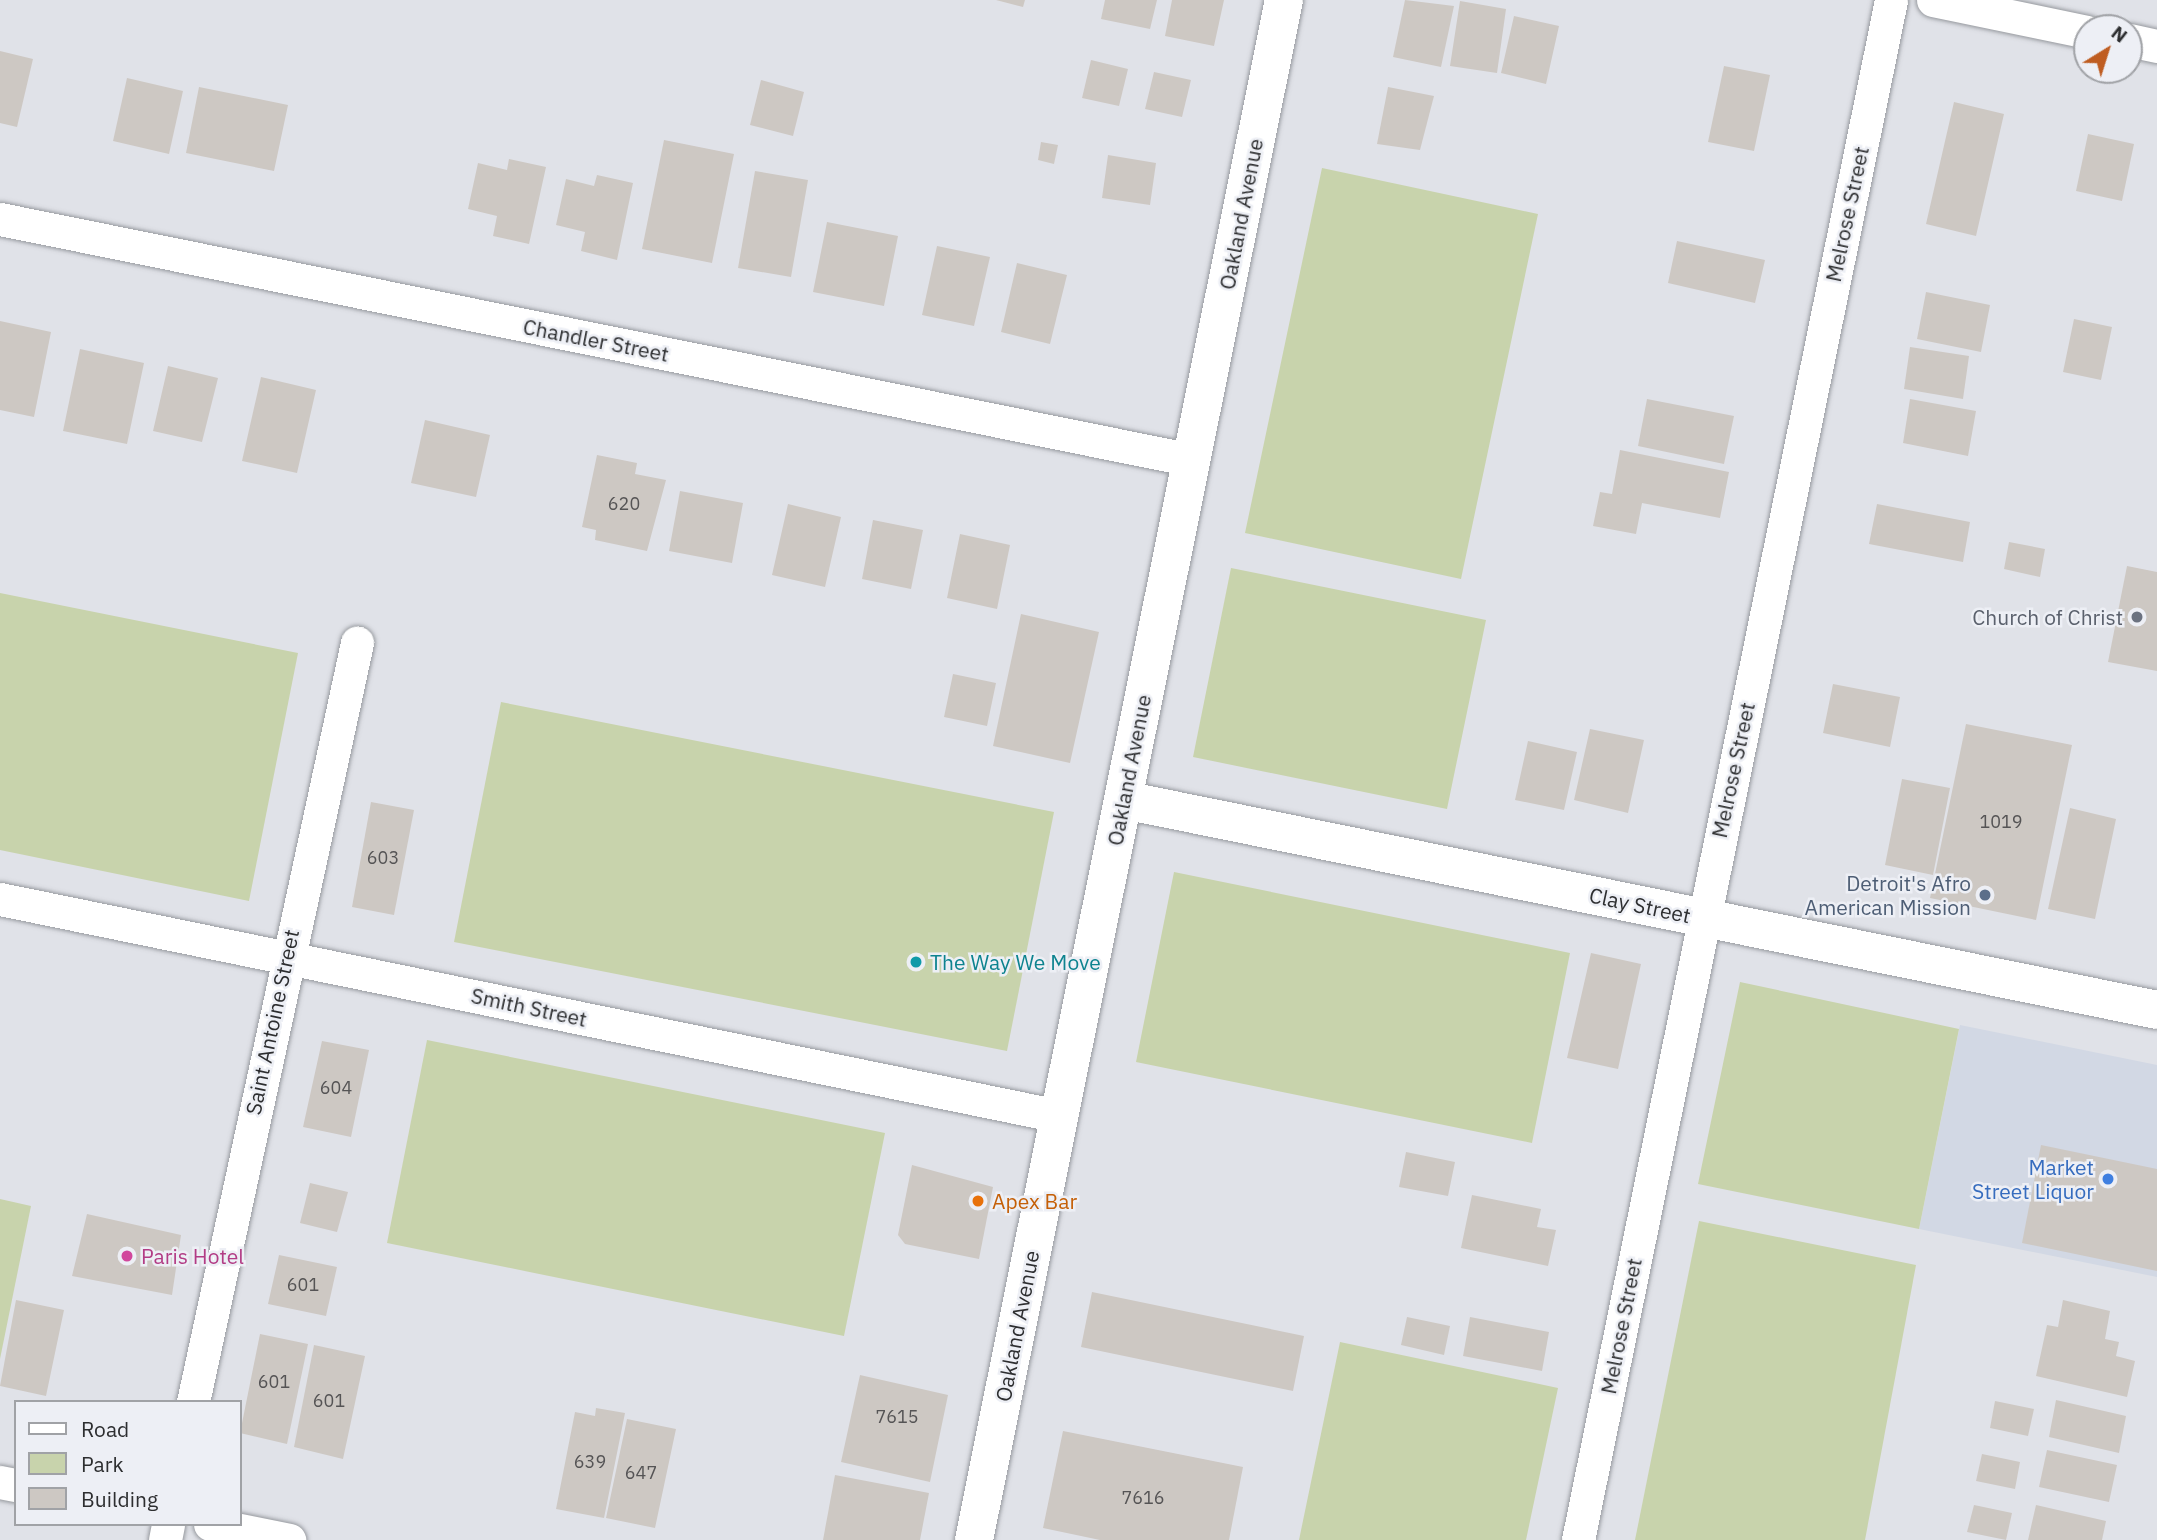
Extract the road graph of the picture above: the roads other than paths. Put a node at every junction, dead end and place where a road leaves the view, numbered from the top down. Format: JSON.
{"nodes":[{"id":1,"x":1284,"y":0,"type":"edge"},
{"id":2,"x":1891,"y":0,"type":"edge"},
{"id":3,"x":1933,"y":0,"type":"edge"},
{"id":4,"x":2073,"y":29,"type":"edge"},
{"id":5,"x":0,"y":219,"type":"edge"},
{"id":6,"x":1192,"y":460,"type":"junction"},
{"id":7,"x":357,"y":643,"type":"dead end"},
{"id":8,"x":1124,"y":800,"type":"junction"},
{"id":9,"x":0,"y":899,"type":"edge"},
{"id":10,"x":1703,"y":918,"type":"junction"},
{"id":11,"x":285,"y":957,"type":"junction"},
{"id":12,"x":2157,"y":1010,"type":"edge"},
{"id":13,"x":1059,"y":1116,"type":"junction"},
{"id":14,"x":193,"y":1400,"type":"edge"},
{"id":15,"x":220,"y":1526,"type":"edge"},
{"id":16,"x":289,"y":1540,"type":"edge"},
{"id":17,"x":974,"y":1540,"type":"edge"},
{"id":18,"x":1578,"y":1540,"type":"edge"}],
"edges":[{"from":1,"to":6,"type":"street","name":"Oakland Avenue"},
{"from":2,"to":10,"type":"street","name":"Melrose Street"},
{"from":3,"to":4,"type":"street"},
{"from":5,"to":6,"type":"street","name":"Chandler Street"},
{"from":6,"to":8,"type":"street","name":"Oakland Avenue"},
{"from":7,"to":11,"type":"street","name":"Saint Antoine Street"},
{"from":8,"to":10,"type":"street","name":"Clay Street"},
{"from":8,"to":13,"type":"street","name":"Oakland Avenue"},
{"from":9,"to":11,"type":"street","name":"Smith Street"},
{"from":10,"to":12,"type":"street","name":"Clay Street"},
{"from":10,"to":18,"type":"street","name":"Melrose Street"},
{"from":11,"to":13,"type":"street","name":"Smith Street"},
{"from":11,"to":14,"type":"street","name":"Saint Antoine Street"},
{"from":13,"to":17,"type":"street","name":"Oakland Avenue"},
{"from":15,"to":16,"type":"street"}]}
